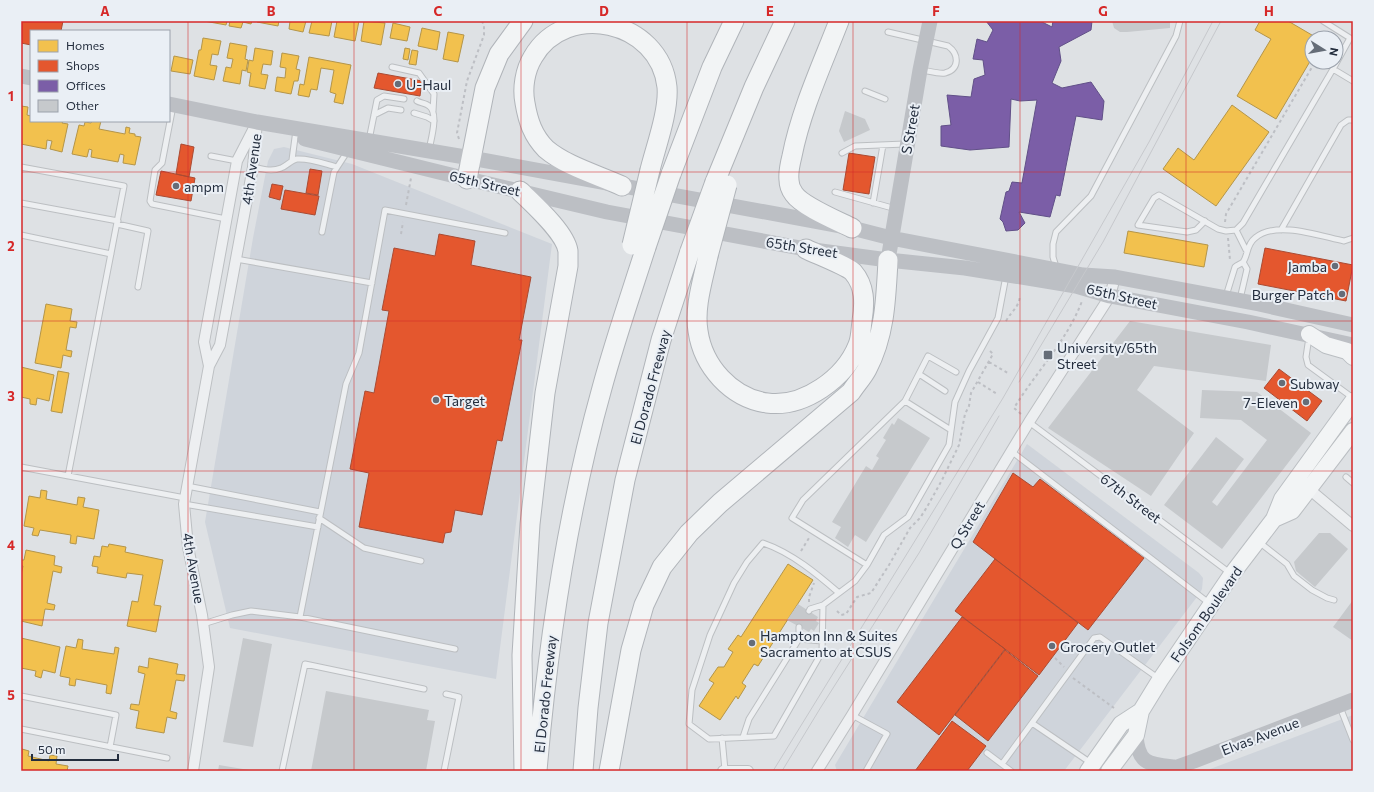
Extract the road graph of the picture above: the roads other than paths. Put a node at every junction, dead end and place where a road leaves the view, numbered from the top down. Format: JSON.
{"nodes":[{"id":1,"x":523,"y":21,"type":"edge"},
{"id":2,"x":734,"y":21,"type":"edge"},
{"id":3,"x":785,"y":21,"type":"edge"},
{"id":4,"x":839,"y":21,"type":"edge"},
{"id":5,"x":930,"y":21,"type":"edge"},
{"id":6,"x":1180,"y":21,"type":"edge"},
{"id":7,"x":1323,"y":21,"type":"edge"},
{"id":8,"x":888,"y":32,"type":"dead end"},
{"id":9,"x":1352,"y":39,"type":"edge"},
{"id":10,"x":926,"y":40,"type":"junction"},
{"id":11,"x":1344,"y":52,"type":"edge"},
{"id":12,"x":392,"y":68,"type":"dead end"},
{"id":13,"x":920,"y":70,"type":"junction"},
{"id":14,"x":1332,"y":70,"type":"edge"},
{"id":15,"x":1335,"y":70,"type":"edge"},
{"id":16,"x":1353,"y":81,"type":"edge"},
{"id":17,"x":865,"y":92,"type":"dead end"},
{"id":18,"x":404,"y":99,"type":"dead end"},
{"id":19,"x":885,"y":99,"type":"dead end"},
{"id":20,"x":417,"y":101,"type":"dead end"},
{"id":21,"x":171,"y":105,"type":"edge"},
{"id":22,"x":401,"y":110,"type":"dead end"},
{"id":23,"x":433,"y":111,"type":"junction"},
{"id":24,"x":414,"y":113,"type":"dead end"},
{"id":25,"x":374,"y":116,"type":"junction"},
{"id":26,"x":1353,"y":120,"type":"edge"},
{"id":27,"x":434,"y":121,"type":"junction"},
{"id":28,"x":168,"y":122,"type":"edge"},
{"id":29,"x":257,"y":122,"type":"junction"},
{"id":30,"x":295,"y":132,"type":"junction"},
{"id":31,"x":368,"y":141,"type":"junction"},
{"id":32,"x":908,"y":144,"type":"junction"},
{"id":33,"x":883,"y":145,"type":"junction"},
{"id":34,"x":348,"y":150,"type":"junction"},
{"id":35,"x":428,"y":151,"type":"junction"},
{"id":36,"x":842,"y":153,"type":"dead end"},
{"id":37,"x":211,"y":156,"type":"dead end"},
{"id":38,"x":465,"y":157,"type":"junction"},
{"id":39,"x":292,"y":160,"type":"junction"},
{"id":40,"x":237,"y":161,"type":"junction"},
{"id":41,"x":21,"y":167,"type":"edge"},
{"id":42,"x":253,"y":167,"type":"junction"},
{"id":43,"x":337,"y":167,"type":"junction"},
{"id":44,"x":467,"y":179,"type":"junction"},
{"id":45,"x":622,"y":186,"type":"junction"},
{"id":46,"x":520,"y":191,"type":"junction"},
{"id":47,"x":835,"y":192,"type":"dead end"},
{"id":48,"x":21,"y":203,"type":"edge"},
{"id":49,"x":873,"y":203,"type":"junction"},
{"id":50,"x":896,"y":209,"type":"junction"},
{"id":51,"x":226,"y":219,"type":"junction"},
{"id":52,"x":1205,"y":221,"type":"junction"},
{"id":53,"x":117,"y":223,"type":"junction"},
{"id":54,"x":852,"y":228,"type":"junction"},
{"id":55,"x":1236,"y":230,"type":"junction"},
{"id":56,"x":1281,"y":230,"type":"junction"},
{"id":57,"x":322,"y":232,"type":"dead end"},
{"id":58,"x":505,"y":233,"type":"dead end"},
{"id":59,"x":21,"y":235,"type":"edge"},
{"id":60,"x":891,"y":238,"type":"junction"},
{"id":61,"x":1353,"y":238,"type":"edge"},
{"id":62,"x":639,"y":246,"type":"junction"},
{"id":63,"x":806,"y":249,"type":"junction"},
{"id":64,"x":1246,"y":250,"type":"junction"},
{"id":65,"x":111,"y":254,"type":"junction"},
{"id":66,"x":699,"y":254,"type":"junction"},
{"id":67,"x":236,"y":258,"type":"junction"},
{"id":68,"x":888,"y":260,"type":"junction"},
{"id":69,"x":1243,"y":262,"type":"junction"},
{"id":70,"x":1057,"y":269,"type":"junction"},
{"id":71,"x":1006,"y":275,"type":"junction"},
{"id":72,"x":1115,"y":277,"type":"junction"},
{"id":73,"x":372,"y":283,"type":"junction"},
{"id":74,"x":138,"y":287,"type":"dead end"},
{"id":75,"x":1110,"y":296,"type":"junction"},
{"id":76,"x":1225,"y":298,"type":"junction"},
{"id":77,"x":1240,"y":301,"type":"junction"},
{"id":78,"x":1353,"y":325,"type":"edge"},
{"id":79,"x":1309,"y":334,"type":"junction"},
{"id":80,"x":1353,"y":345,"type":"edge"},
{"id":81,"x":1353,"y":357,"type":"edge"},
{"id":82,"x":209,"y":366,"type":"junction"},
{"id":83,"x":956,"y":372,"type":"dead end"},
{"id":84,"x":919,"y":374,"type":"junction"},
{"id":85,"x":945,"y":390,"type":"dead end"},
{"id":86,"x":1353,"y":398,"type":"edge"},
{"id":87,"x":905,"y":401,"type":"junction"},
{"id":88,"x":1353,"y":402,"type":"edge"},
{"id":89,"x":1029,"y":422,"type":"junction"},
{"id":90,"x":951,"y":430,"type":"junction"},
{"id":91,"x":1353,"y":431,"type":"edge"},
{"id":92,"x":1012,"y":451,"type":"junction"},
{"id":93,"x":21,"y":467,"type":"edge"},
{"id":94,"x":68,"y":476,"type":"junction"},
{"id":95,"x":1346,"y":477,"type":"dead end"},
{"id":96,"x":1353,"y":483,"type":"edge"},
{"id":97,"x":187,"y":486,"type":"junction"},
{"id":98,"x":1309,"y":489,"type":"junction"},
{"id":99,"x":185,"y":501,"type":"junction"},
{"id":100,"x":320,"y":512,"type":"junction"},
{"id":101,"x":319,"y":518,"type":"junction"},
{"id":102,"x":1274,"y":519,"type":"junction"},
{"id":103,"x":1353,"y":526,"type":"edge"},
{"id":104,"x":318,"y":527,"type":"junction"},
{"id":105,"x":1258,"y":541,"type":"junction"},
{"id":106,"x":421,"y":561,"type":"dead end"},
{"id":107,"x":867,"y":565,"type":"junction"},
{"id":108,"x":1232,"y":574,"type":"junction"},
{"id":109,"x":839,"y":593,"type":"junction"},
{"id":110,"x":1334,"y":600,"type":"dead end"},
{"id":111,"x":823,"y":605,"type":"junction"},
{"id":112,"x":1211,"y":605,"type":"junction"},
{"id":113,"x":809,"y":611,"type":"dead end"},
{"id":114,"x":300,"y":617,"type":"junction"},
{"id":115,"x":204,"y":624,"type":"junction"},
{"id":116,"x":799,"y":627,"type":"dead end"},
{"id":117,"x":799,"y":639,"type":"junction"},
{"id":118,"x":822,"y":641,"type":"junction"},
{"id":119,"x":456,"y":649,"type":"dead end"},
{"id":120,"x":1160,"y":680,"type":"junction"},
{"id":121,"x":424,"y":689,"type":"dead end"},
{"id":122,"x":446,"y":694,"type":"dead end"},
{"id":123,"x":21,"y":696,"type":"edge"},
{"id":124,"x":1346,"y":703,"type":"edge"},
{"id":125,"x":1141,"y":711,"type":"junction"},
{"id":126,"x":852,"y":715,"type":"junction"},
{"id":127,"x":1032,"y":723,"type":"junction"},
{"id":128,"x":21,"y":729,"type":"edge"},
{"id":129,"x":1136,"y":735,"type":"junction"},
{"id":130,"x":743,"y":737,"type":"junction"},
{"id":131,"x":722,"y":738,"type":"junction"},
{"id":132,"x":1353,"y":740,"type":"edge"},
{"id":133,"x":110,"y":747,"type":"junction"},
{"id":134,"x":987,"y":753,"type":"dead end"},
{"id":135,"x":167,"y":758,"type":"dead end"},
{"id":136,"x":1002,"y":764,"type":"junction"},
{"id":137,"x":1088,"y":766,"type":"edge"},
{"id":138,"x":1170,"y":769,"type":"edge"},
{"id":139,"x":193,"y":771,"type":"edge"},
{"id":140,"x":282,"y":771,"type":"edge"},
{"id":141,"x":444,"y":771,"type":"edge"},
{"id":142,"x":524,"y":771,"type":"edge"},
{"id":143,"x":537,"y":771,"type":"edge"},
{"id":144,"x":584,"y":771,"type":"edge"},
{"id":145,"x":609,"y":771,"type":"edge"},
{"id":146,"x":724,"y":771,"type":"edge"},
{"id":147,"x":748,"y":771,"type":"edge"},
{"id":148,"x":817,"y":771,"type":"edge"},
{"id":149,"x":866,"y":771,"type":"edge"},
{"id":150,"x":1011,"y":771,"type":"edge"},
{"id":151,"x":1080,"y":771,"type":"edge"},
{"id":152,"x":1109,"y":771,"type":"edge"}],
"edges":[{"from":1,"to":38,"type":"highway"},
{"from":2,"to":62,"type":"highway","name":"El Dorado Freeway","bridge":true},
{"from":3,"to":66,"type":"highway","name":"El Dorado Freeway","bridge":true},
{"from":4,"to":54,"type":"highway"},
{"from":5,"to":10,"type":"main road","name":"S Street"},
{"from":6,"to":70,"type":"lane"},
{"from":7,"to":9,"type":"lane"},
{"from":8,"to":10,"type":"lane"},
{"from":9,"to":11,"type":"lane"},
{"from":10,"to":13,"type":"main road","name":"S Street"},
{"from":10,"to":13,"type":"lane"},
{"from":12,"to":23,"type":"lane"},
{"from":13,"to":32,"type":"main road","name":"S Street"},
{"from":14,"to":55,"type":"lane"},
{"from":15,"to":16,"type":"lane"},
{"from":17,"to":19,"type":"lane"},
{"from":18,"to":25,"type":"lane"},
{"from":20,"to":23,"type":"lane"},
{"from":21,"to":29,"type":"main road","name":"65th Street"},
{"from":22,"to":25,"type":"lane"},
{"from":23,"to":27,"type":"lane"},
{"from":24,"to":27,"type":"lane"},
{"from":25,"to":31,"type":"lane"},
{"from":26,"to":56,"type":"lane"},
{"from":27,"to":35,"type":"lane"},
{"from":28,"to":51,"type":"lane"},
{"from":29,"to":30,"type":"main road","name":"65th Street"},
{"from":29,"to":40,"type":"street","name":"4th Avenue"},
{"from":29,"to":42,"type":"street","name":"4th Avenue"},
{"from":30,"to":31,"type":"main road","name":"65th Street"},
{"from":30,"to":34,"type":"main road","name":"65th Street"},
{"from":30,"to":39,"type":"lane"},
{"from":31,"to":35,"type":"main road","name":"65th Street"},
{"from":32,"to":33,"type":"lane"},
{"from":32,"to":50,"type":"main road","name":"S Street"},
{"from":33,"to":36,"type":"lane"},
{"from":33,"to":49,"type":"lane"},
{"from":34,"to":43,"type":"lane"},
{"from":34,"to":44,"type":"main road","name":"65th Street"},
{"from":35,"to":38,"type":"main road","name":"65th Street"},
{"from":37,"to":40,"type":"lane"},
{"from":38,"to":44,"type":"highway"},
{"from":38,"to":45,"type":"main road","name":"65th Street"},
{"from":39,"to":42,"type":"lane"},
{"from":39,"to":43,"type":"lane"},
{"from":40,"to":51,"type":"street","name":"4th Avenue"},
{"from":41,"to":53,"type":"lane"},
{"from":42,"to":67,"type":"street","name":"4th Avenue"},
{"from":43,"to":57,"type":"lane"},
{"from":44,"to":46,"type":"main road","name":"65th Street"},
{"from":45,"to":54,"type":"main road","name":"65th Street"},
{"from":45,"to":62,"type":"highway","bridge":true},
{"from":46,"to":63,"type":"main road","name":"65th Street"},
{"from":46,"to":142,"type":"highway"},
{"from":47,"to":49,"type":"lane"},
{"from":48,"to":53,"type":"lane"},
{"from":49,"to":50,"type":"lane"},
{"from":50,"to":60,"type":"main road","name":"S Street"},
{"from":51,"to":82,"type":"street","name":"4th Avenue"},
{"from":52,"to":52,"type":"lane"},
{"from":52,"to":55,"type":"lane"},
{"from":53,"to":65,"type":"lane"},
{"from":53,"to":74,"type":"lane"},
{"from":54,"to":60,"type":"main road","name":"65th Street"},
{"from":55,"to":64,"type":"lane"},
{"from":56,"to":61,"type":"lane"},
{"from":56,"to":64,"type":"lane"},
{"from":58,"to":73,"type":"lane"},
{"from":59,"to":65,"type":"lane"},
{"from":60,"to":68,"type":"main road","name":"S Street"},
{"from":60,"to":70,"type":"main road","name":"65th Street"},
{"from":62,"to":143,"type":"highway","name":"El Dorado Freeway"},
{"from":63,"to":66,"type":"highway"},
{"from":63,"to":68,"type":"main road","name":"65th Street"},
{"from":64,"to":69,"type":"lane"},
{"from":65,"to":94,"type":"lane"},
{"from":66,"to":144,"type":"highway","name":"El Dorado Freeway"},
{"from":67,"to":73,"type":"lane"},
{"from":67,"to":82,"type":"street","name":"4th Avenue"},
{"from":68,"to":71,"type":"main road","name":"65th Street"},
{"from":68,"to":145,"type":"highway"},
{"from":69,"to":76,"type":"lane"},
{"from":69,"to":77,"type":"lane"},
{"from":70,"to":72,"type":"main road","name":"65th Street"},
{"from":71,"to":75,"type":"main road","name":"65th Street"},
{"from":71,"to":90,"type":"lane"},
{"from":72,"to":75,"type":"street","name":"Q Street"},
{"from":72,"to":76,"type":"main road","name":"65th Street"},
{"from":73,"to":100,"type":"lane"},
{"from":75,"to":79,"type":"main road","name":"65th Street"},
{"from":75,"to":89,"type":"street","name":"Q Street"},
{"from":76,"to":77,"type":"main road","name":"65th Street"},
{"from":77,"to":78,"type":"main road","name":"65th Street"},
{"from":79,"to":80,"type":"main road","name":"65th Street"},
{"from":79,"to":81,"type":"main road"},
{"from":79,"to":86,"type":"lane"},
{"from":82,"to":97,"type":"street","name":"4th Avenue"},
{"from":83,"to":84,"type":"lane"},
{"from":84,"to":85,"type":"lane"},
{"from":84,"to":87,"type":"lane"},
{"from":87,"to":90,"type":"lane"},
{"from":87,"to":107,"type":"lane"},
{"from":88,"to":102,"type":"main road","name":"Folsom Boulevard"},
{"from":89,"to":92,"type":"street","name":"Q Street"},
{"from":89,"to":108,"type":"lane","name":"67th Street"},
{"from":90,"to":107,"type":"lane"},
{"from":91,"to":98,"type":"main road","name":"Folsom Boulevard"},
{"from":92,"to":112,"type":"lane"},
{"from":92,"to":126,"type":"street","name":"Q Street"},
{"from":93,"to":94,"type":"lane"},
{"from":94,"to":99,"type":"lane"},
{"from":95,"to":96,"type":"lane"},
{"from":97,"to":99,"type":"street","name":"4th Avenue"},
{"from":97,"to":100,"type":"lane"},
{"from":98,"to":102,"type":"main road","name":"Folsom Boulevard"},
{"from":98,"to":103,"type":"street"},
{"from":99,"to":104,"type":"lane"},
{"from":99,"to":115,"type":"street","name":"4th Avenue"},
{"from":100,"to":101,"type":"lane"},
{"from":101,"to":104,"type":"lane"},
{"from":101,"to":106,"type":"lane"},
{"from":102,"to":105,"type":"main road","name":"Folsom Boulevard"},
{"from":104,"to":114,"type":"lane"},
{"from":105,"to":108,"type":"main road","name":"Folsom Boulevard"},
{"from":105,"to":110,"type":"lane"},
{"from":107,"to":109,"type":"lane"},
{"from":108,"to":112,"type":"main road","name":"Folsom Boulevard"},
{"from":109,"to":111,"type":"lane"},
{"from":109,"to":131,"type":"lane"},
{"from":111,"to":113,"type":"lane"},
{"from":111,"to":118,"type":"lane"},
{"from":112,"to":120,"type":"main road","name":"Folsom Boulevard"},
{"from":114,"to":115,"type":"lane"},
{"from":114,"to":119,"type":"lane"},
{"from":115,"to":139,"type":"street","name":"4th Avenue"},
{"from":116,"to":117,"type":"lane"},
{"from":117,"to":118,"type":"lane"},
{"from":117,"to":130,"type":"lane"},
{"from":118,"to":130,"type":"lane"},
{"from":120,"to":125,"type":"main road","name":"Folsom Boulevard"},
{"from":120,"to":127,"type":"lane"},
{"from":121,"to":140,"type":"lane"},
{"from":122,"to":141,"type":"lane"},
{"from":123,"to":133,"type":"lane"},
{"from":124,"to":132,"type":"lane"},
{"from":124,"to":138,"type":"main road","name":"Elvas Avenue"},
{"from":125,"to":129,"type":"main road","name":"Folsom Boulevard"},
{"from":125,"to":137,"type":"main road","name":"Folsom Boulevard"},
{"from":126,"to":148,"type":"street","name":"Q Street"},
{"from":126,"to":149,"type":"lane"},
{"from":127,"to":136,"type":"lane"},
{"from":127,"to":137,"type":"lane"},
{"from":128,"to":133,"type":"lane"},
{"from":129,"to":138,"type":"main road"},
{"from":129,"to":152,"type":"main road","name":"Folsom Boulevard"},
{"from":130,"to":131,"type":"lane"},
{"from":131,"to":146,"type":"lane"},
{"from":133,"to":135,"type":"lane"},
{"from":134,"to":136,"type":"lane"},
{"from":136,"to":150,"type":"lane"},
{"from":137,"to":151,"type":"street"},
{"from":146,"to":147,"type":"street"}]}
